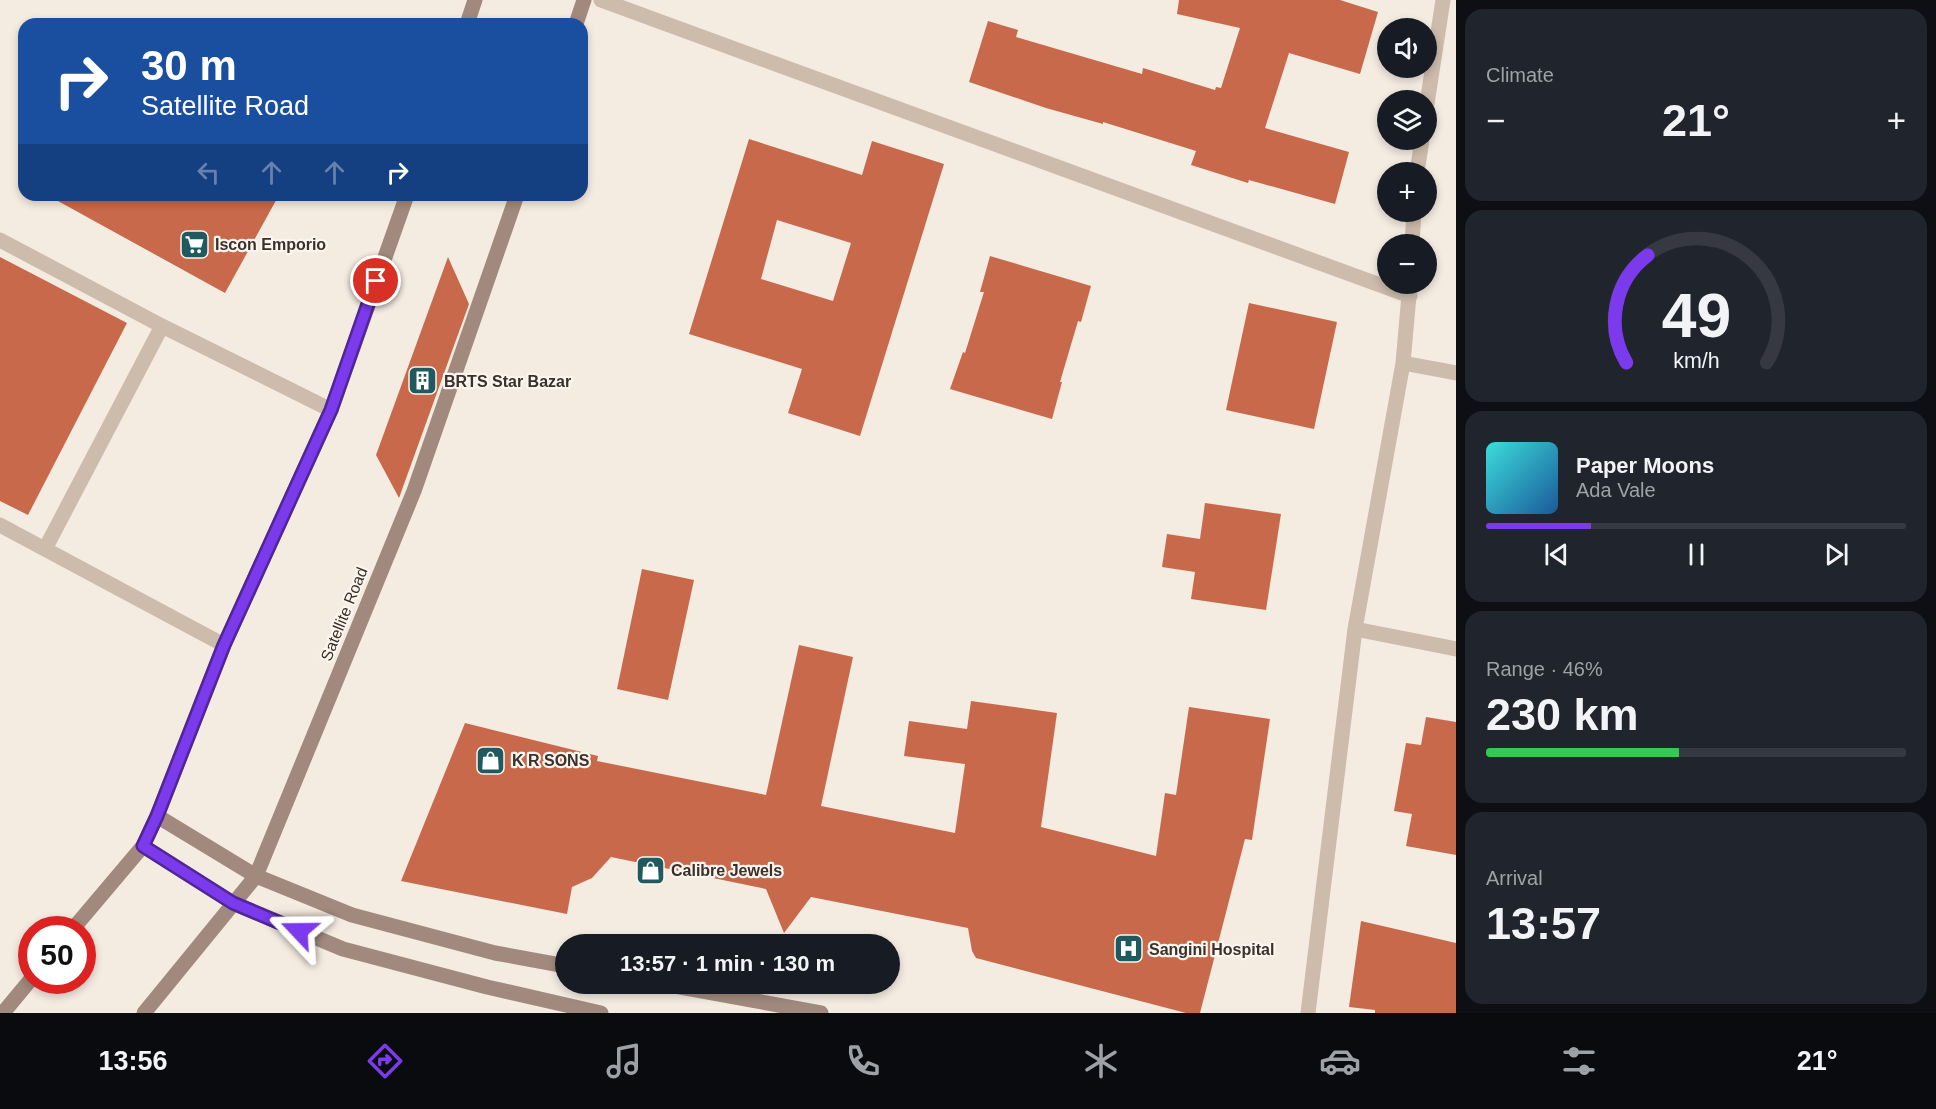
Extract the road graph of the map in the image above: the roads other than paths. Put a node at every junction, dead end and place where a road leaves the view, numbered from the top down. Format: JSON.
{"nodes":[{"id":1,"x":475,"y":0,"type":"edge"},
{"id":2,"x":584,"y":0,"type":"edge"},
{"id":3,"x":601,"y":0,"type":"edge"},
{"id":4,"x":1443,"y":0,"type":"edge"},
{"id":5,"x":468,"y":18,"type":"edge"},
{"id":6,"x":578,"y":18,"type":"edge"},
{"id":7,"x":1429,"y":90,"type":"edge"},
{"id":8,"x":404,"y":201,"type":"edge"},
{"id":9,"x":514,"y":201,"type":"edge"},
{"id":10,"x":0,"y":240,"type":"edge"},
{"id":11,"x":1377,"y":278,"type":"edge"},
{"id":12,"x":1410,"y":294,"type":"edge"},
{"id":13,"x":162,"y":326,"type":"junction"},
{"id":14,"x":1403,"y":363,"type":"junction"},
{"id":15,"x":1456,"y":373,"type":"edge"},
{"id":16,"x":331,"y":410,"type":"junction"},
{"id":17,"x":0,"y":525,"type":"edge"},
{"id":18,"x":45,"y":549,"type":"junction"},
{"id":19,"x":1355,"y":629,"type":"junction"},
{"id":20,"x":224,"y":645,"type":"junction"},
{"id":21,"x":1456,"y":649,"type":"edge"},
{"id":22,"x":157,"y":816,"type":"junction"},
{"id":23,"x":143,"y":846,"type":"junction"},
{"id":24,"x":256,"y":876,"type":"junction"},
{"id":25,"x":233,"y":903,"type":"junction"},
{"id":26,"x":84,"y":916,"type":"edge"},
{"id":27,"x":555,"y":964,"type":"edge"},
{"id":28,"x":19,"y":994,"type":"edge"},
{"id":29,"x":718,"y":994,"type":"edge"},
{"id":30,"x":3,"y":1013,"type":"edge"},
{"id":31,"x":144,"y":1013,"type":"edge"},
{"id":32,"x":601,"y":1013,"type":"edge"},
{"id":33,"x":820,"y":1013,"type":"edge"},
{"id":34,"x":1308,"y":1013,"type":"edge"}],
"edges":[{"from":1,"to":5,"type":"main road"},
{"from":2,"to":6,"type":"main road"},
{"from":3,"to":11,"type":"street"},
{"from":4,"to":7,"type":"street"},
{"from":8,"to":16,"type":"main road"},
{"from":9,"to":24,"type":"main road","name":"Satellite Road"},
{"from":10,"to":13,"type":"street"},
{"from":12,"to":14,"type":"street"},
{"from":13,"to":16,"type":"street"},
{"from":13,"to":18,"type":"street"},
{"from":14,"to":15,"type":"street"},
{"from":14,"to":19,"type":"street"},
{"from":16,"to":20,"type":"main road"},
{"from":17,"to":18,"type":"street"},
{"from":18,"to":20,"type":"street"},
{"from":19,"to":21,"type":"street"},
{"from":19,"to":34,"type":"street"},
{"from":20,"to":22,"type":"main road"},
{"from":22,"to":23,"type":"main road"},
{"from":22,"to":24,"type":"main road"},
{"from":23,"to":25,"type":"main road"},
{"from":23,"to":26,"type":"main road"},
{"from":24,"to":25,"type":"main road","name":"Satellite Road"},
{"from":24,"to":27,"type":"main road"},
{"from":25,"to":31,"type":"main road","name":"Satellite Road"},
{"from":25,"to":32,"type":"main road"},
{"from":28,"to":30,"type":"main road"},
{"from":29,"to":33,"type":"main road"}]}
